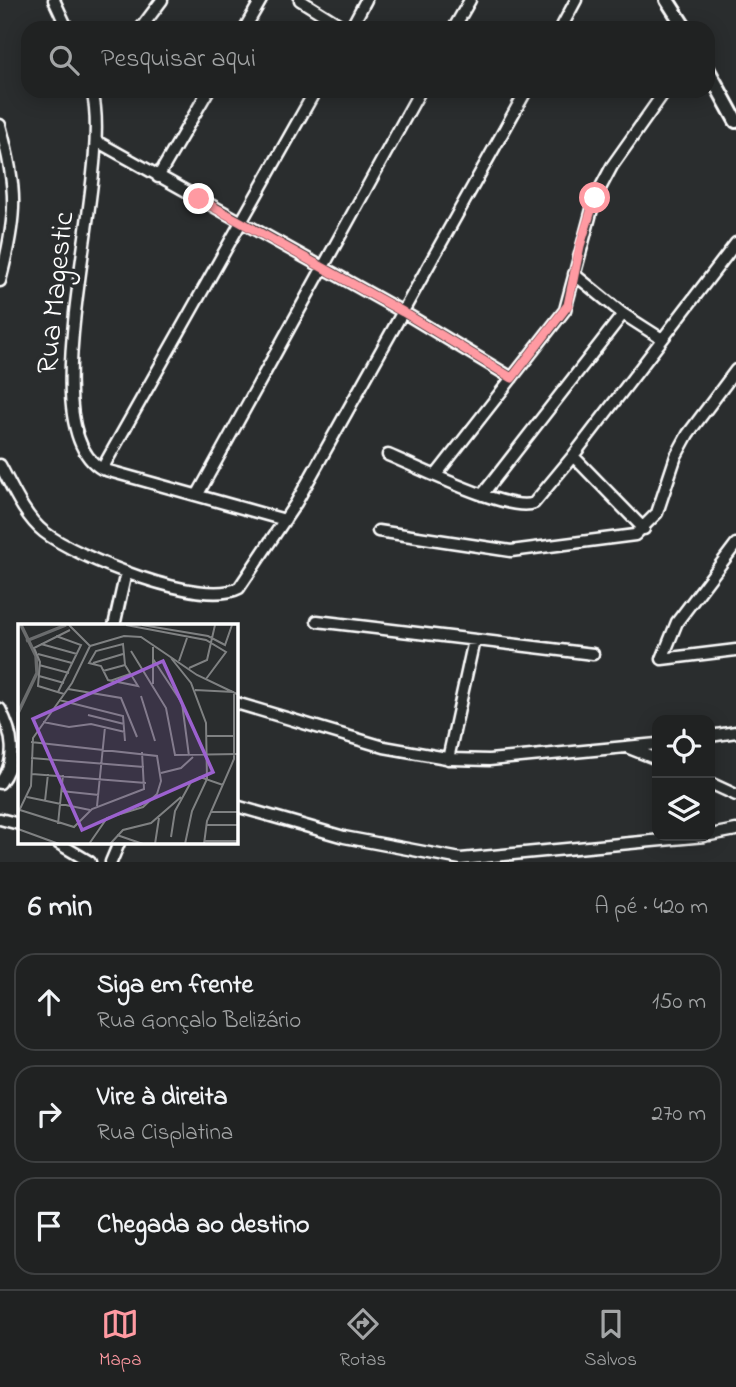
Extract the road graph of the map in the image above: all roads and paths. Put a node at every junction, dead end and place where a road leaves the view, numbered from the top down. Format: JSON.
{"nodes":[{"id":1,"x":54,"y":0,"type":"edge"},
{"id":2,"x":162,"y":0,"type":"edge"},
{"id":3,"x":261,"y":0,"type":"edge"},
{"id":4,"x":300,"y":0,"type":"edge"},
{"id":5,"x":366,"y":0,"type":"edge"},
{"id":6,"x":470,"y":0,"type":"edge"},
{"id":7,"x":576,"y":0,"type":"edge"},
{"id":8,"x":667,"y":0,"type":"edge"},
{"id":9,"x":64,"y":21,"type":"edge"},
{"id":10,"x":146,"y":21,"type":"edge"},
{"id":11,"x":249,"y":21,"type":"edge"},
{"id":12,"x":334,"y":21,"type":"edge"},
{"id":13,"x":355,"y":21,"type":"edge"},
{"id":14,"x":458,"y":21,"type":"edge"},
{"id":15,"x":565,"y":21,"type":"edge"},
{"id":16,"x":680,"y":21,"type":"edge"},
{"id":17,"x":715,"y":83,"type":"edge"},
{"id":18,"x":94,"y":98,"type":"edge"},
{"id":19,"x":204,"y":98,"type":"edge"},
{"id":20,"x":311,"y":98,"type":"edge"},
{"id":21,"x":416,"y":98,"type":"edge"},
{"id":22,"x":522,"y":98,"type":"edge"},
{"id":23,"x":660,"y":98,"type":"edge"},
{"id":24,"x":736,"y":121,"type":"edge"},
{"id":25,"x":0,"y":125,"type":"edge"},
{"id":26,"x":98,"y":142,"type":"junction"},
{"id":27,"x":158,"y":177,"type":"junction"},
{"id":28,"x":240,"y":222,"type":"junction"},
{"id":29,"x":736,"y":243,"type":"edge"},
{"id":30,"x":323,"y":267,"type":"junction"},
{"id":31,"x":574,"y":274,"type":"junction"},
{"id":32,"x":0,"y":281,"type":"edge"},
{"id":33,"x":403,"y":312,"type":"junction"},
{"id":34,"x":623,"y":314,"type":"junction"},
{"id":35,"x":662,"y":339,"type":"junction"},
{"id":36,"x":736,"y":370,"type":"edge"},
{"id":37,"x":512,"y":378,"type":"junction"},
{"id":38,"x":388,"y":455,"type":"dead end"},
{"id":39,"x":573,"y":456,"type":"junction"},
{"id":40,"x":0,"y":465,"type":"edge"},
{"id":41,"x":102,"y":469,"type":"junction"},
{"id":42,"x":436,"y":475,"type":"junction"},
{"id":43,"x":198,"y":494,"type":"junction"},
{"id":44,"x":482,"y":495,"type":"junction"},
{"id":45,"x":285,"y":520,"type":"junction"},
{"id":46,"x":644,"y":529,"type":"junction"},
{"id":47,"x":378,"y":531,"type":"dead end"},
{"id":48,"x":736,"y":544,"type":"edge"},
{"id":49,"x":126,"y":572,"type":"junction"},
{"id":50,"x":317,"y":621,"type":"dead end"},
{"id":51,"x":114,"y":624,"type":"edge"},
{"id":52,"x":474,"y":640,"type":"junction"},
{"id":53,"x":736,"y":650,"type":"edge"},
{"id":54,"x":593,"y":654,"type":"dead end"},
{"id":55,"x":238,"y":704,"type":"edge"},
{"id":56,"x":0,"y":709,"type":"edge"},
{"id":57,"x":736,"y":732,"type":"edge"},
{"id":58,"x":715,"y":735,"type":"edge"},
{"id":59,"x":652,"y":745,"type":"edge"},
{"id":60,"x":629,"y":748,"type":"junction"},
{"id":61,"x":652,"y":757,"type":"edge"},
{"id":62,"x":448,"y":759,"type":"junction"},
{"id":63,"x":0,"y":783,"type":"edge"},
{"id":64,"x":715,"y":785,"type":"edge"},
{"id":65,"x":736,"y":795,"type":"edge"},
{"id":66,"x":238,"y":807,"type":"edge"},
{"id":67,"x":0,"y":819,"type":"edge"},
{"id":68,"x":18,"y":824,"type":"edge"},
{"id":69,"x":736,"y":830,"type":"edge"},
{"id":70,"x":715,"y":834,"type":"edge"},
{"id":71,"x":652,"y":840,"type":"edge"},
{"id":72,"x":60,"y":844,"type":"edge"},
{"id":73,"x":119,"y":844,"type":"edge"},
{"id":74,"x":90,"y":862,"type":"edge"},
{"id":75,"x":111,"y":862,"type":"edge"}],
"edges":[{"from":1,"to":9,"type":"street"},
{"from":2,"to":10,"type":"street"},
{"from":3,"to":11,"type":"street"},
{"from":4,"to":12,"type":"street"},
{"from":5,"to":13,"type":"street"},
{"from":6,"to":14,"type":"street"},
{"from":7,"to":15,"type":"street"},
{"from":8,"to":16,"type":"street"},
{"from":17,"to":24,"type":"street"},
{"from":18,"to":26,"type":"street","name":"Rua Magestic"},
{"from":19,"to":27,"type":"street"},
{"from":20,"to":28,"type":"street"},
{"from":21,"to":30,"type":"street"},
{"from":22,"to":33,"type":"street"},
{"from":23,"to":31,"type":"street"},
{"from":25,"to":32,"type":"street"},
{"from":26,"to":27,"type":"street"},
{"from":26,"to":41,"type":"street","name":"Rua Magestic"},
{"from":27,"to":28,"type":"street"},
{"from":28,"to":30,"type":"street"},
{"from":28,"to":41,"type":"street"},
{"from":29,"to":35,"type":"street"},
{"from":30,"to":33,"type":"street"},
{"from":30,"to":43,"type":"street"},
{"from":31,"to":34,"type":"street"},
{"from":31,"to":37,"type":"street"},
{"from":33,"to":37,"type":"street"},
{"from":33,"to":45,"type":"street"},
{"from":34,"to":35,"type":"street"},
{"from":34,"to":44,"type":"street"},
{"from":35,"to":39,"type":"street"},
{"from":36,"to":46,"type":"street"},
{"from":37,"to":42,"type":"street"},
{"from":38,"to":42,"type":"street"},
{"from":39,"to":44,"type":"street"},
{"from":39,"to":46,"type":"street"},
{"from":40,"to":49,"type":"street"},
{"from":41,"to":43,"type":"street"},
{"from":42,"to":44,"type":"street"},
{"from":43,"to":45,"type":"street"},
{"from":45,"to":49,"type":"street"},
{"from":46,"to":47,"type":"street"},
{"from":48,"to":53,"type":"street"},
{"from":49,"to":51,"type":"street"},
{"from":50,"to":52,"type":"street"},
{"from":52,"to":54,"type":"street"},
{"from":52,"to":62,"type":"street"},
{"from":55,"to":62,"type":"street"},
{"from":56,"to":63,"type":"street"},
{"from":57,"to":58,"type":"street"},
{"from":59,"to":60,"type":"street"},
{"from":60,"to":61,"type":"street"},
{"from":60,"to":62,"type":"street"},
{"from":64,"to":65,"type":"street"},
{"from":66,"to":71,"type":"street"},
{"from":67,"to":68,"type":"street"},
{"from":69,"to":70,"type":"street"},
{"from":72,"to":74,"type":"street"},
{"from":73,"to":75,"type":"street"}]}
